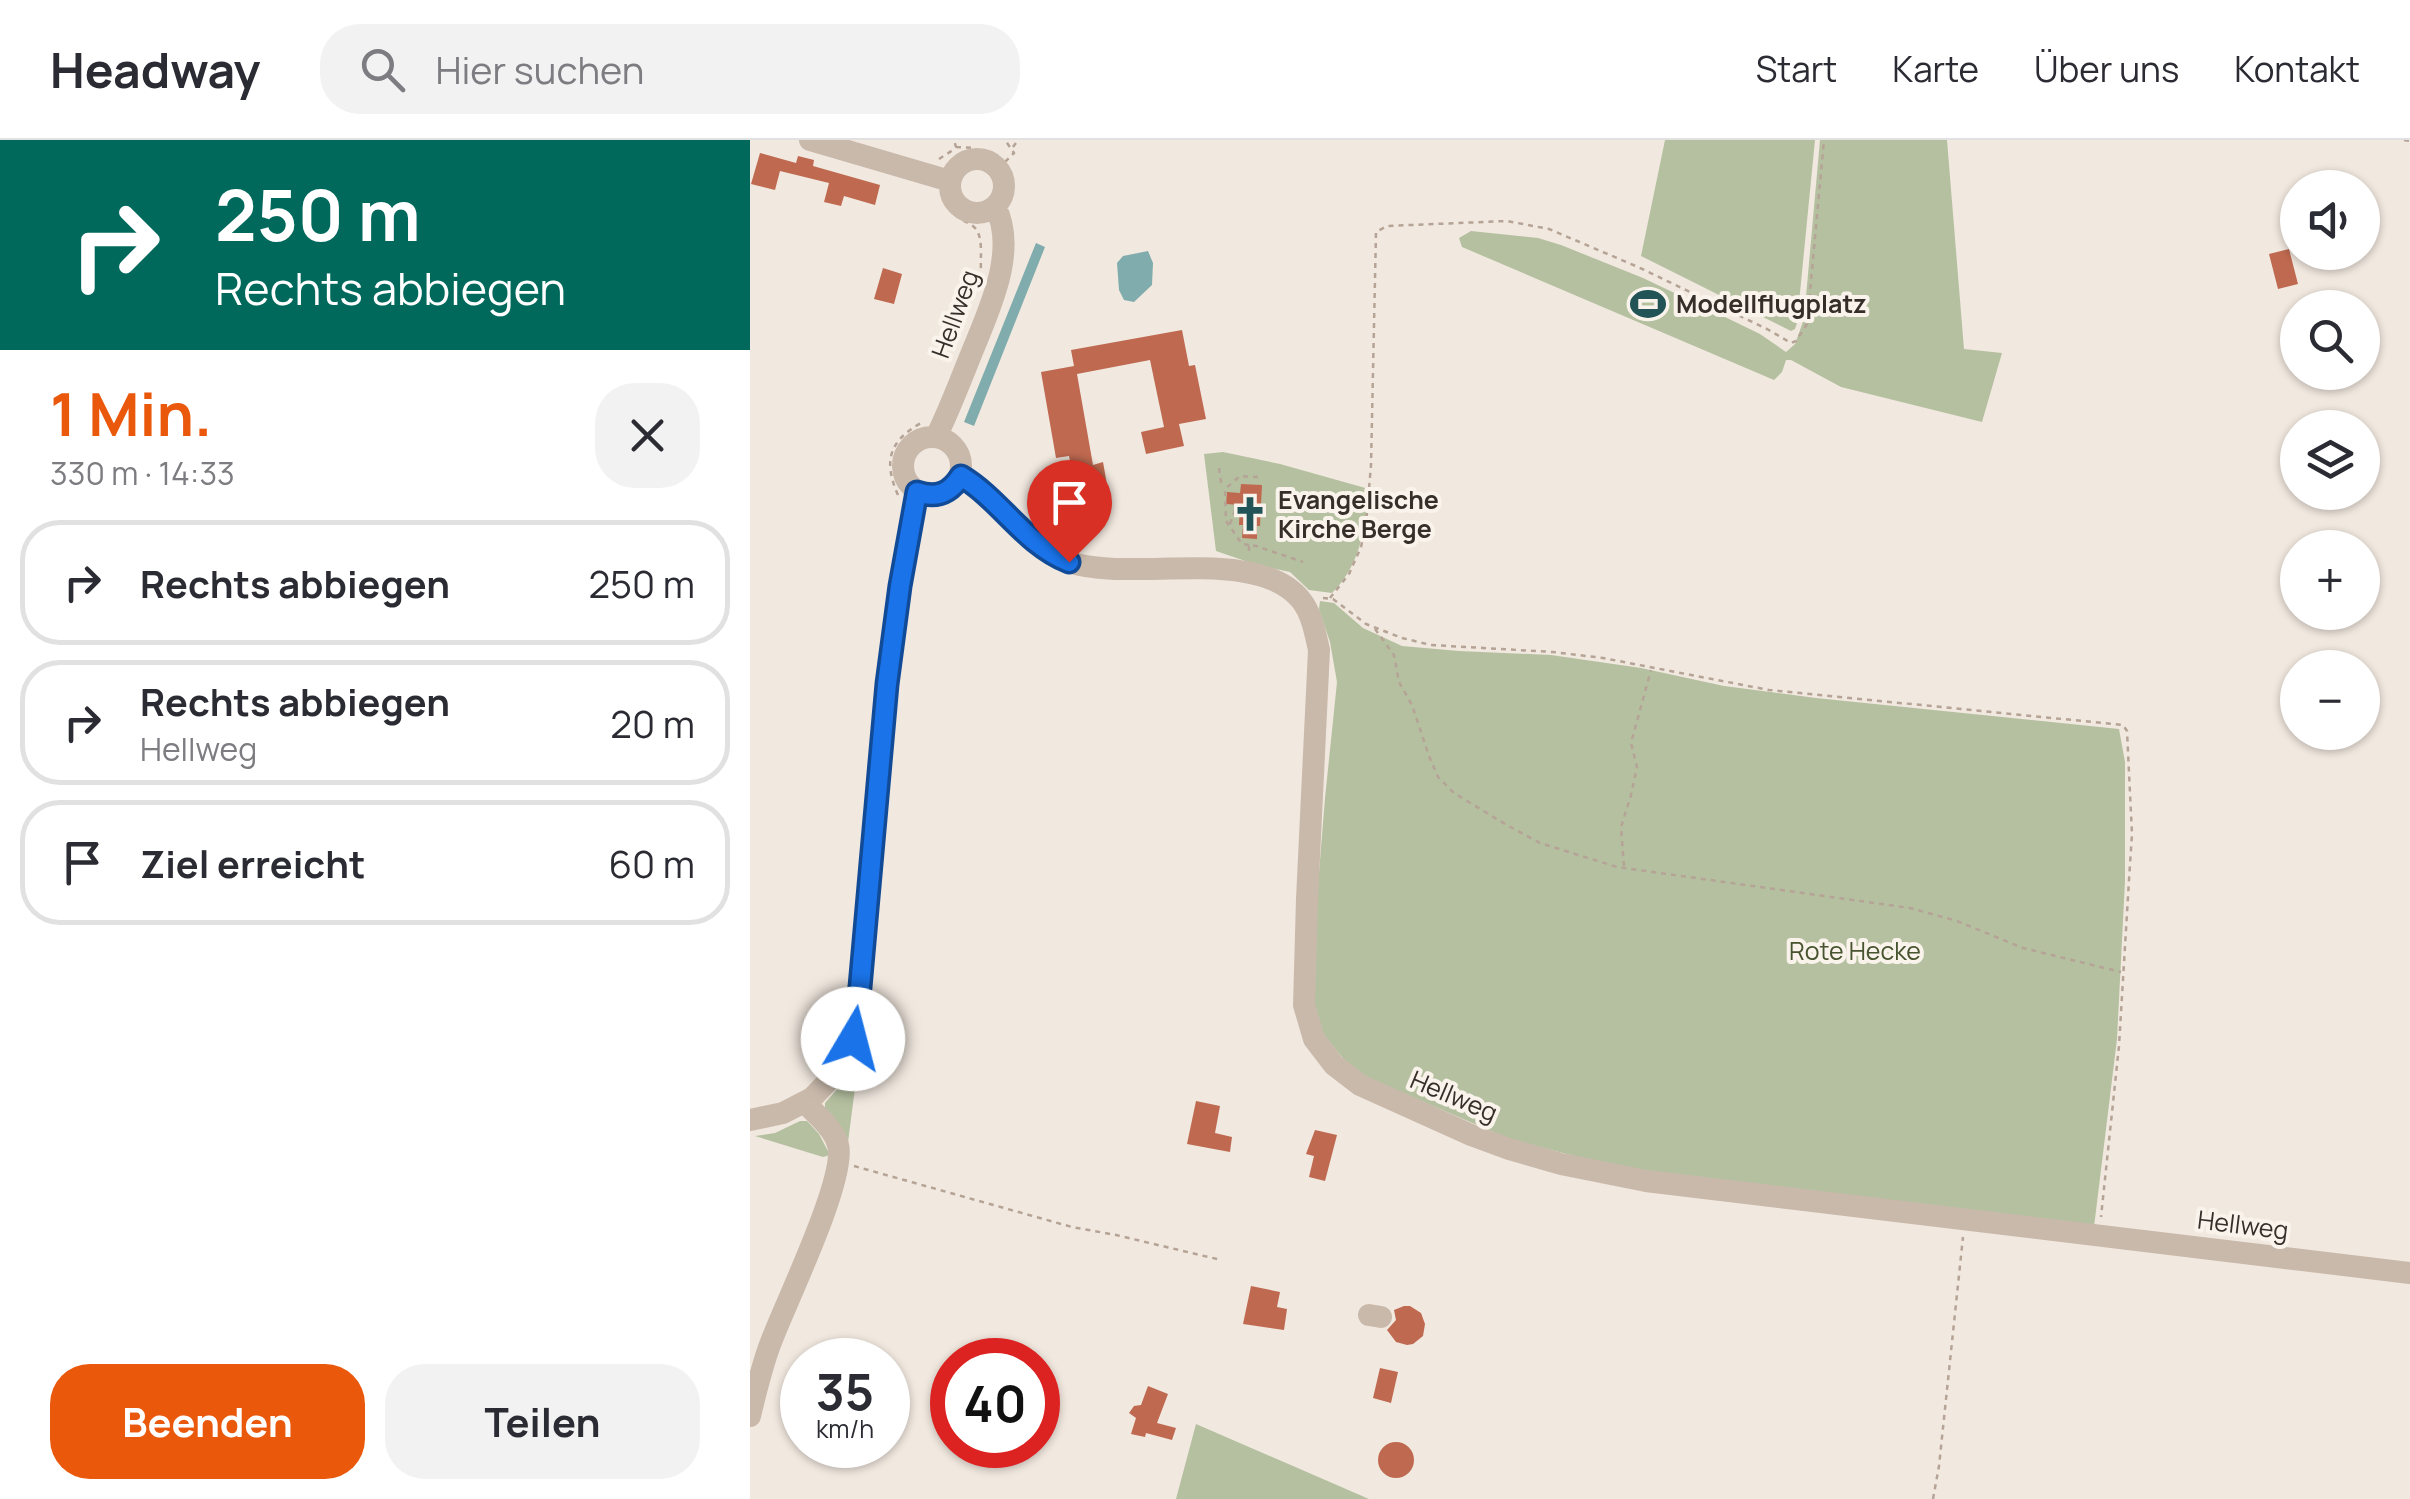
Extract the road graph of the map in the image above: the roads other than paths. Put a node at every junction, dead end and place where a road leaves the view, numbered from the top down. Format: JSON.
{"nodes":[{"id":1,"x":810,"y":140,"type":"edge"},
{"id":2,"x":966,"y":147,"type":"edge"},
{"id":3,"x":941,"y":178,"type":"junction"},
{"id":4,"x":996,"y":206,"type":"junction"},
{"id":5,"x":932,"y":426,"type":"junction"},
{"id":6,"x":961,"y":476,"type":"junction"},
{"id":7,"x":908,"y":493,"type":"junction"},
{"id":8,"x":805,"y":1103,"type":"junction"},
{"id":9,"x":750,"y":1120,"type":"edge"},
{"id":10,"x":2410,"y":1273,"type":"edge"},
{"id":11,"x":750,"y":1416,"type":"edge"}],
"edges":[{"from":1,"to":3,"type":"street"},
{"from":2,"to":3,"type":"street"},
{"from":2,"to":4,"type":"street","name":"Hellweg"},
{"from":3,"to":4,"type":"street"},
{"from":4,"to":5,"type":"street","name":"Hellweg"},
{"from":5,"to":6,"type":"street"},
{"from":5,"to":7,"type":"street"},
{"from":6,"to":7,"type":"street"},
{"from":6,"to":10,"type":"street","name":"Hellweg"},
{"from":7,"to":8,"type":"street"},
{"from":8,"to":9,"type":"street"},
{"from":8,"to":11,"type":"street"}]}
